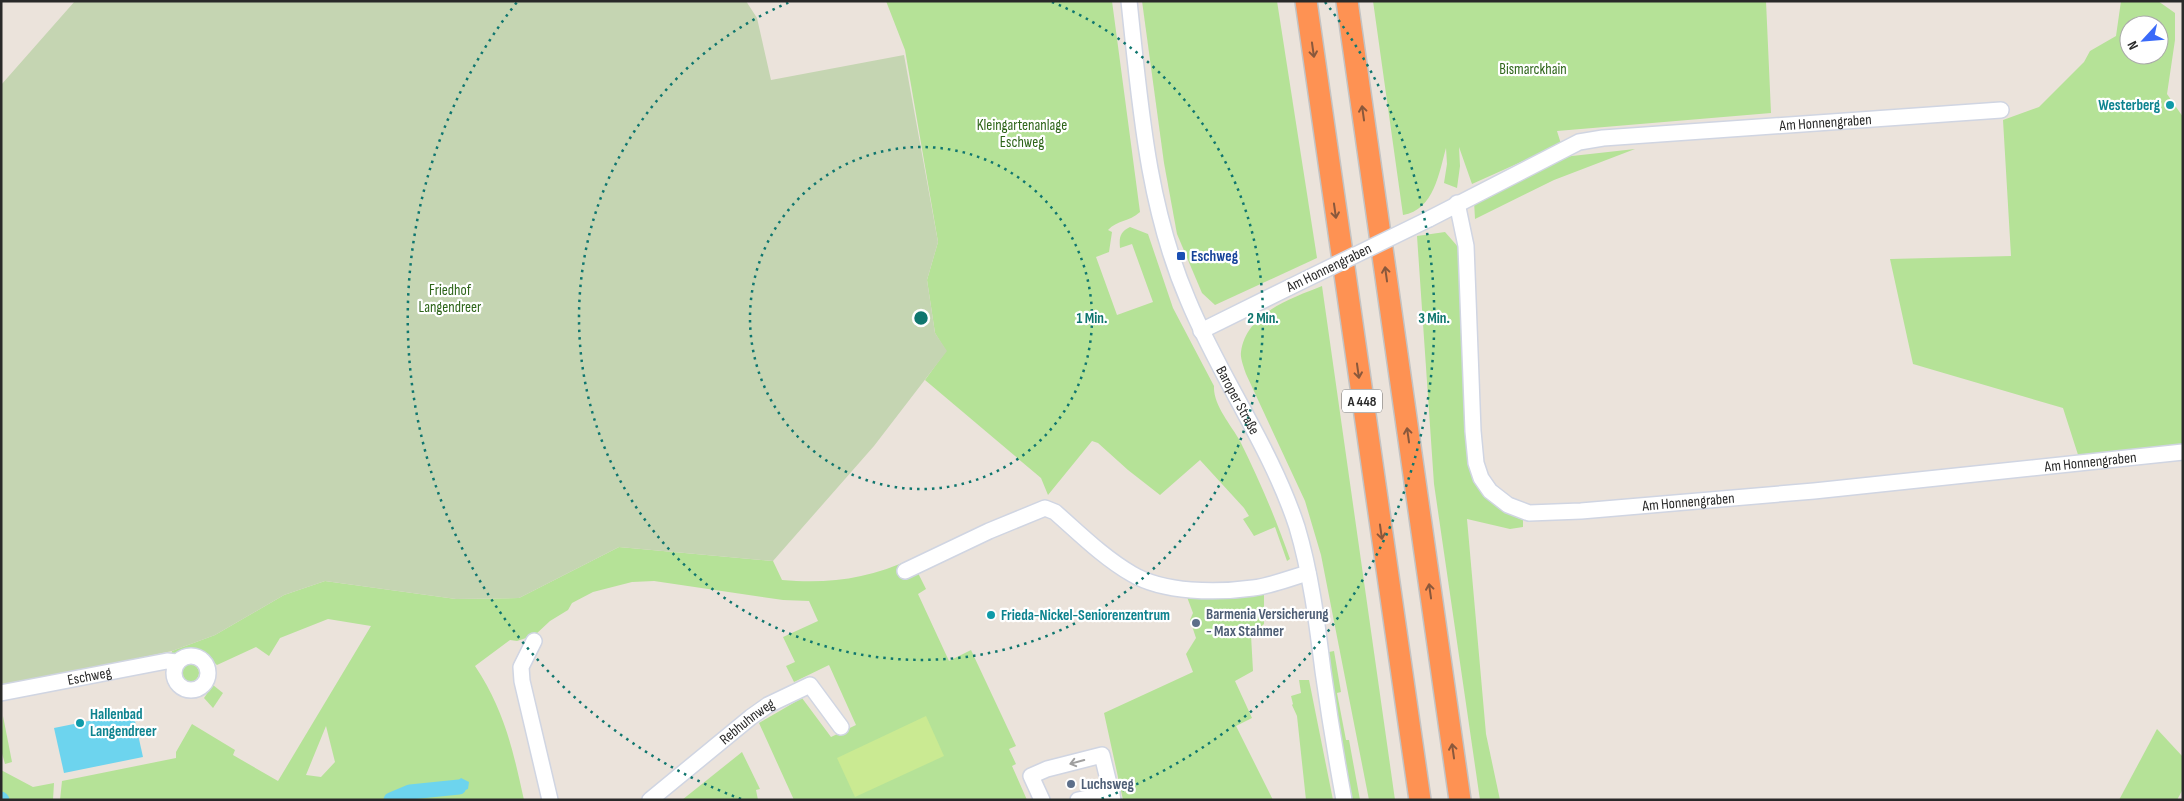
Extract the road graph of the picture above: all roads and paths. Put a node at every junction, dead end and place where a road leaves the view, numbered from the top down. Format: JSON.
{"nodes":[{"id":1,"x":1129,"y":1,"type":"edge"},
{"id":2,"x":1306,"y":1,"type":"edge"},
{"id":3,"x":1348,"y":1,"type":"edge"},
{"id":4,"x":1352,"y":1,"type":"edge"},
{"id":5,"x":1351,"y":26,"type":"junction"},
{"id":6,"x":2001,"y":110,"type":"dead end"},
{"id":7,"x":1457,"y":203,"type":"junction"},
{"id":8,"x":1202,"y":331,"type":"junction"},
{"id":9,"x":2183,"y":452,"type":"edge"},
{"id":10,"x":905,"y":571,"type":"dead end"},
{"id":11,"x":1308,"y":573,"type":"junction"},
{"id":12,"x":534,"y":641,"type":"dead end"},
{"id":13,"x":177,"y":662,"type":"junction"},
{"id":14,"x":1,"y":693,"type":"edge"},
{"id":15,"x":841,"y":727,"type":"dead end"},
{"id":16,"x":1112,"y":796,"type":"edge"},
{"id":17,"x":550,"y":800,"type":"edge"},
{"id":18,"x":650,"y":800,"type":"edge"},
{"id":19,"x":1042,"y":800,"type":"edge"},
{"id":20,"x":1078,"y":800,"type":"edge"},
{"id":21,"x":1344,"y":800,"type":"edge"},
{"id":22,"x":1420,"y":800,"type":"edge"},
{"id":23,"x":1460,"y":800,"type":"edge"}],
"edges":[{"from":1,"to":8,"type":"street","name":"Baroper Straße"},
{"from":2,"to":22,"type":"highway","number":"A 448","one_way":true},
{"from":3,"to":5,"type":"highway","number":"A 448"},
{"from":4,"to":5,"type":"highway"},
{"from":23,"to":5,"type":"highway","number":"A 448","one_way":true},
{"from":6,"to":7,"type":"street","name":"Am Honnengraben"},
{"from":7,"to":8,"type":"street","name":"Am Honnengraben","bridge":true},
{"from":7,"to":9,"type":"street","name":"Am Honnengraben"},
{"from":8,"to":11,"type":"street","name":"Baroper Straße"},
{"from":10,"to":11,"type":"street"},
{"from":11,"to":21,"type":"street","name":"Baroper Straße"},
{"from":12,"to":17,"type":"street"},
{"from":13,"to":13,"type":"street","name":"Eschweg"},
{"from":13,"to":14,"type":"street","name":"Eschweg"},
{"from":15,"to":18,"type":"street","name":"Rebhuhnweg"},
{"from":16,"to":19,"type":"street","one_way":true},
{"from":16,"to":20,"type":"street"}]}
